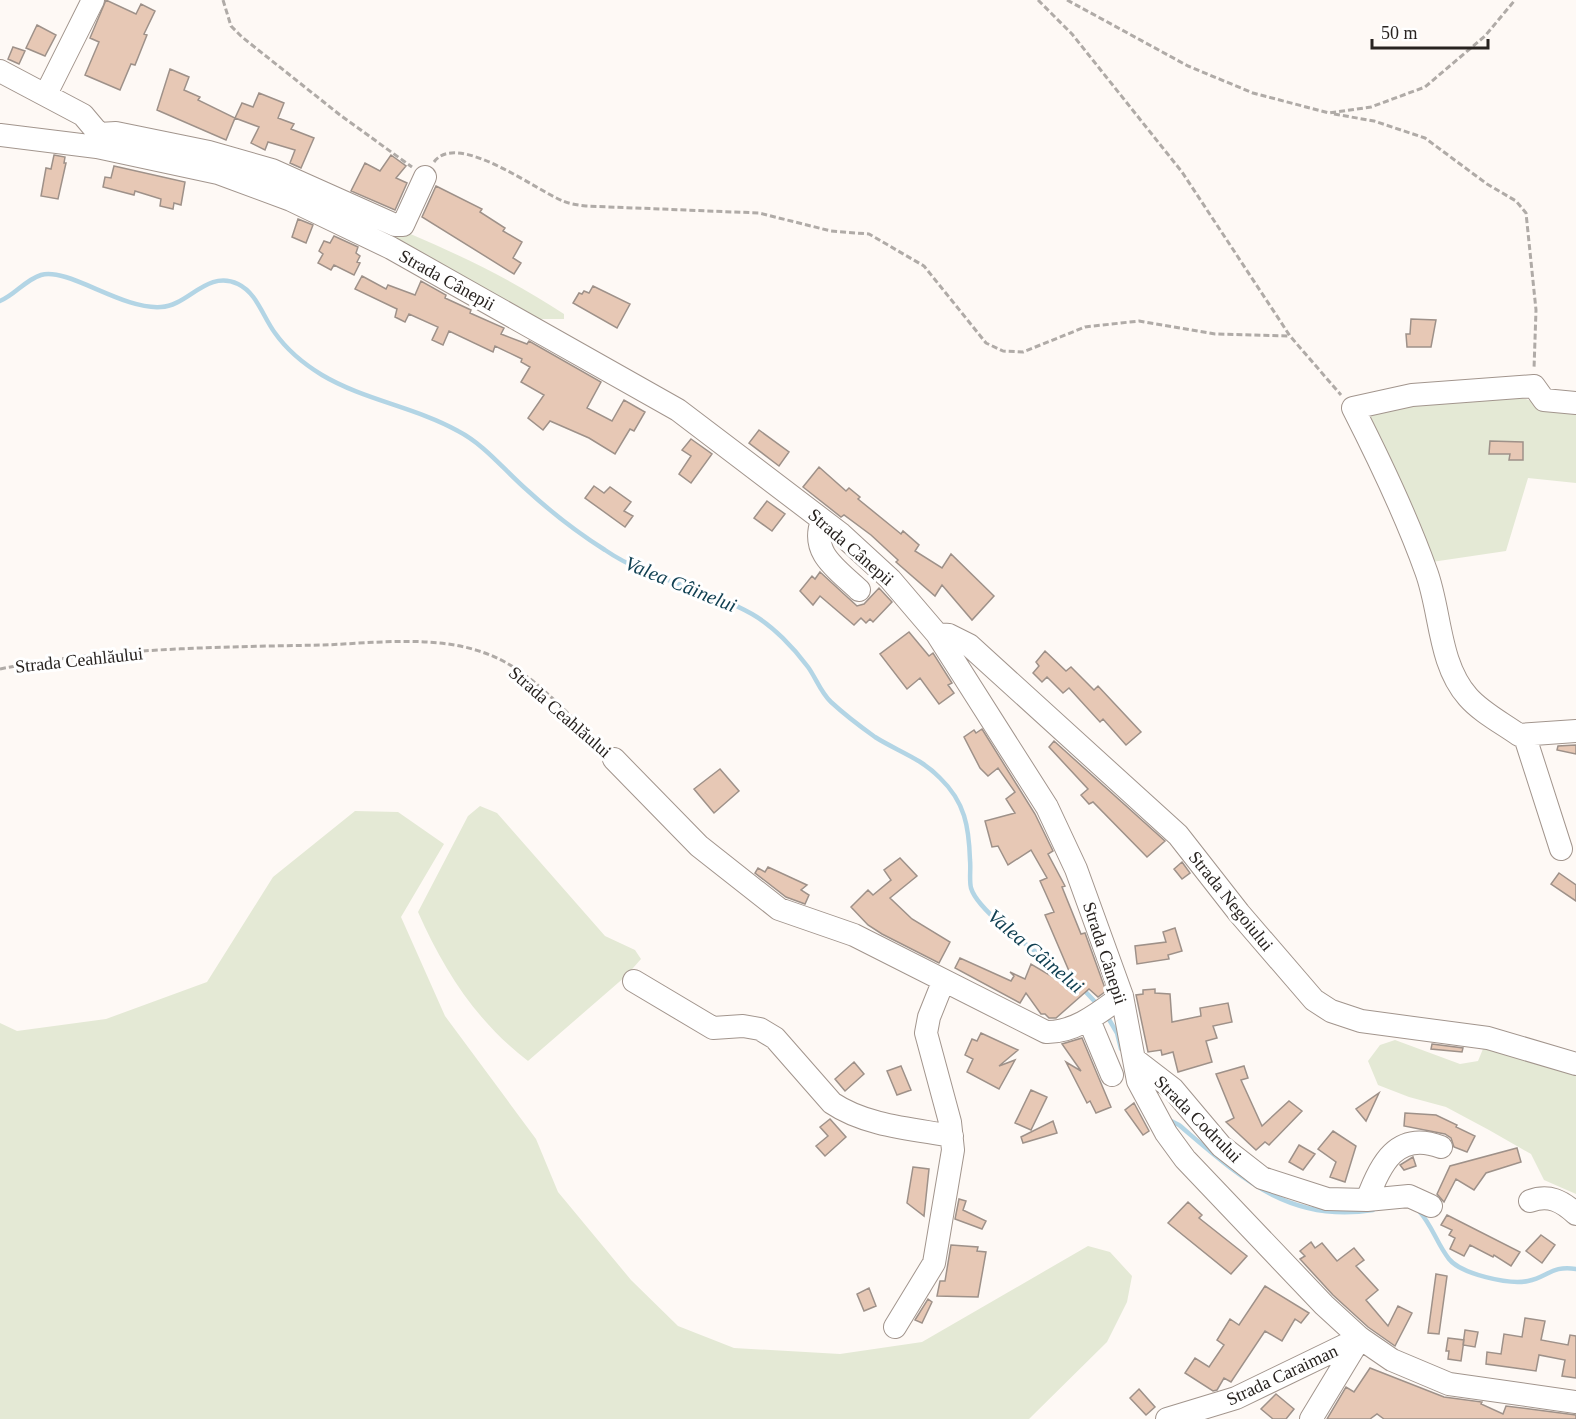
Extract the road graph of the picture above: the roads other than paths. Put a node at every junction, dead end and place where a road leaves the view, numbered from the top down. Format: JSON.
{"nodes":[{"id":1,"x":93,"y":0,"type":"edge"},
{"id":2,"x":0,"y":70,"type":"edge"},
{"id":3,"x":46,"y":94,"type":"junction"},
{"id":4,"x":0,"y":135,"type":"edge"},
{"id":5,"x":98,"y":141,"type":"junction"},
{"id":6,"x":425,"y":177,"type":"road end"},
{"id":7,"x":1576,"y":402,"type":"edge"},
{"id":8,"x":822,"y":520,"type":"junction"},
{"id":9,"x":859,"y":590,"type":"dead end"},
{"id":10,"x":937,"y":634,"type":"junction"},
{"id":11,"x":1576,"y":731,"type":"edge"},
{"id":12,"x":1526,"y":737,"type":"junction"},
{"id":13,"x":614,"y":759,"type":"road end"},
{"id":14,"x":1560,"y":849,"type":"dead end"},
{"id":15,"x":634,"y":981,"type":"dead end"},
{"id":16,"x":944,"y":982,"type":"junction"},
{"id":17,"x":1122,"y":996,"type":"junction"},
{"id":18,"x":1089,"y":1020,"type":"junction"},
{"id":19,"x":1134,"y":1059,"type":"junction"},
{"id":20,"x":1576,"y":1064,"type":"edge"},
{"id":21,"x":1112,"y":1075,"type":"dead end"},
{"id":22,"x":952,"y":1136,"type":"junction"},
{"id":23,"x":1441,"y":1147,"type":"dead end"},
{"id":24,"x":1367,"y":1200,"type":"junction"},
{"id":25,"x":1530,"y":1201,"type":"dead end"},
{"id":26,"x":1431,"y":1206,"type":"dead end"},
{"id":27,"x":1576,"y":1214,"type":"edge"},
{"id":28,"x":895,"y":1327,"type":"dead end"},
{"id":29,"x":1360,"y":1338,"type":"junction"},
{"id":30,"x":1576,"y":1402,"type":"edge"},
{"id":31,"x":1167,"y":1419,"type":"edge"},
{"id":32,"x":1311,"y":1419,"type":"edge"}],
"edges":[{"from":1,"to":3,"type":"street"},
{"from":2,"to":3,"type":"street"},
{"from":3,"to":5,"type":"street"},
{"from":4,"to":5,"type":"street","name":"Strada Cânepii"},
{"from":5,"to":6,"type":"street"},
{"from":5,"to":8,"type":"street","name":"Strada Cânepii"},
{"from":7,"to":12,"type":"street"},
{"from":8,"to":9,"type":"street"},
{"from":8,"to":10,"type":"street","name":"Strada Cânepii"},
{"from":10,"to":17,"type":"street","name":"Strada Cânepii"},
{"from":10,"to":20,"type":"street","name":"Strada Negoiului"},
{"from":11,"to":12,"type":"street"},
{"from":12,"to":14,"type":"street"},
{"from":13,"to":16,"type":"street","name":"Strada Ceahlăului"},
{"from":15,"to":22,"type":"street"},
{"from":16,"to":18,"type":"street","name":"Strada Ceahlăului"},
{"from":16,"to":22,"type":"street"},
{"from":17,"to":18,"type":"street","name":"Strada Ceahlăului"},
{"from":17,"to":19,"type":"street","name":"Strada Cânepii"},
{"from":18,"to":21,"type":"street"},
{"from":19,"to":24,"type":"street","name":"Strada Codrului"},
{"from":19,"to":29,"type":"street","name":"Strada Cânepii"},
{"from":22,"to":28,"type":"street"},
{"from":23,"to":24,"type":"street"},
{"from":24,"to":26,"type":"street","name":"Strada Codrului"},
{"from":25,"to":27,"type":"street"},
{"from":29,"to":30,"type":"street","name":"Strada Cânepii"},
{"from":29,"to":31,"type":"street","name":"Strada Caraiman"},
{"from":29,"to":32,"type":"street"}]}
